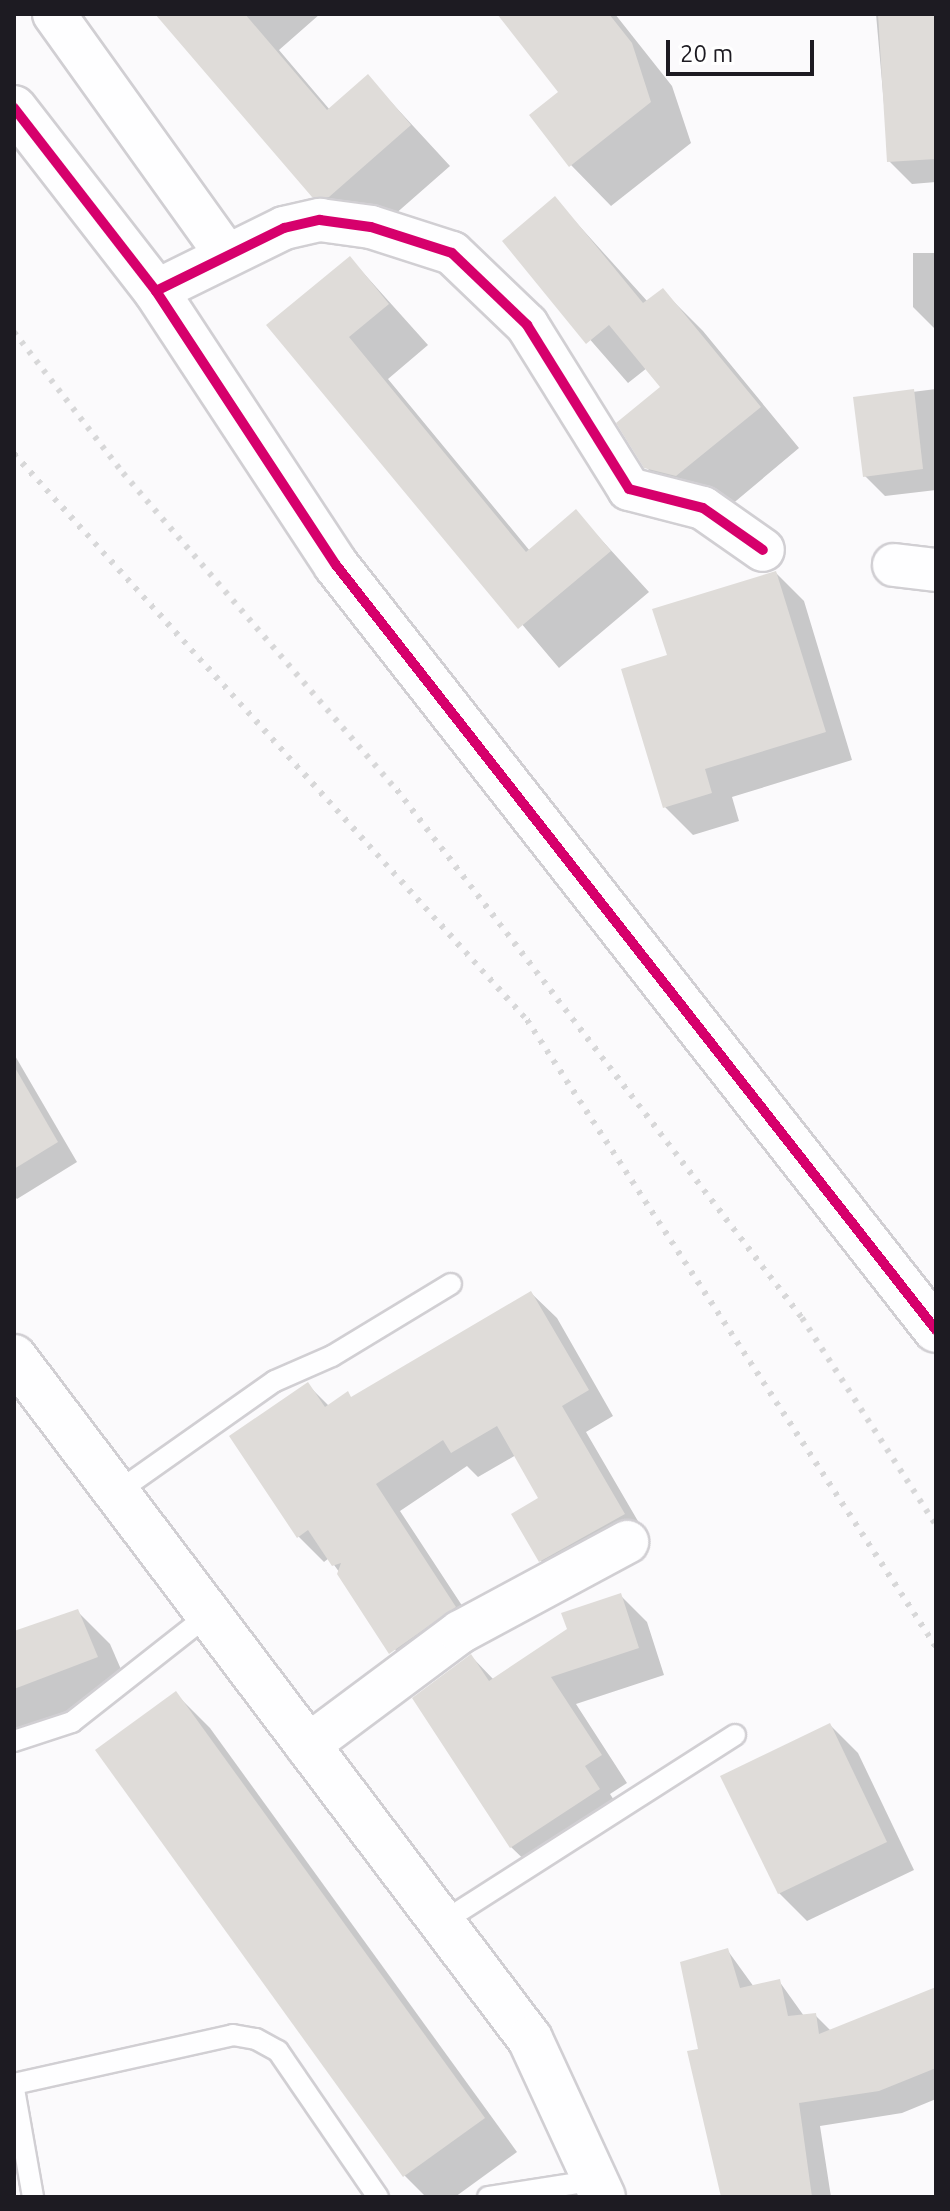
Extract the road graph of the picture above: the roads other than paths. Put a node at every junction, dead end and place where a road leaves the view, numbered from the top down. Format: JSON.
{"nodes":[{"id":1,"x":54,"y":14,"type":"edge"},
{"id":2,"x":14,"y":108,"type":"edge"},
{"id":3,"x":227,"y":256,"type":"junction"},
{"id":4,"x":156,"y":291,"type":"junction"},
{"id":5,"x":763,"y":550,"type":"dead end"},
{"id":6,"x":894,"y":565,"type":"dead end"},
{"id":7,"x":936,"y":570,"type":"edge"},
{"id":8,"x":451,"y":1284,"type":"dead end"},
{"id":9,"x":936,"y":1330,"type":"edge"},
{"id":10,"x":14,"y":1357,"type":"edge"},
{"id":11,"x":116,"y":1493,"type":"junction"},
{"id":12,"x":627,"y":1542,"type":"dead end"},
{"id":13,"x":208,"y":1615,"type":"junction"},
{"id":14,"x":735,"y":1735,"type":"dead end"},
{"id":15,"x":14,"y":1741,"type":"edge"},
{"id":16,"x":307,"y":1746,"type":"junction"},
{"id":17,"x":441,"y":1923,"type":"junction"},
{"id":18,"x":14,"y":2087,"type":"edge"},
{"id":19,"x":600,"y":2188,"type":"edge"},
{"id":20,"x":33,"y":2197,"type":"edge"},
{"id":21,"x":378,"y":2197,"type":"edge"},
{"id":22,"x":488,"y":2197,"type":"edge"}],
"edges":[{"from":1,"to":3,"type":"street"},
{"from":2,"to":4,"type":"street"},
{"from":3,"to":4,"type":"street"},
{"from":3,"to":5,"type":"street"},
{"from":4,"to":9,"type":"street"},
{"from":6,"to":7,"type":"street"},
{"from":8,"to":11,"type":"lane"},
{"from":10,"to":11,"type":"street"},
{"from":11,"to":13,"type":"street"},
{"from":12,"to":16,"type":"street"},
{"from":13,"to":15,"type":"lane"},
{"from":13,"to":16,"type":"street"},
{"from":14,"to":17,"type":"lane"},
{"from":16,"to":17,"type":"street"},
{"from":17,"to":19,"type":"street"},
{"from":18,"to":20,"type":"lane"},
{"from":18,"to":21,"type":"lane"},
{"from":19,"to":22,"type":"lane"}]}
